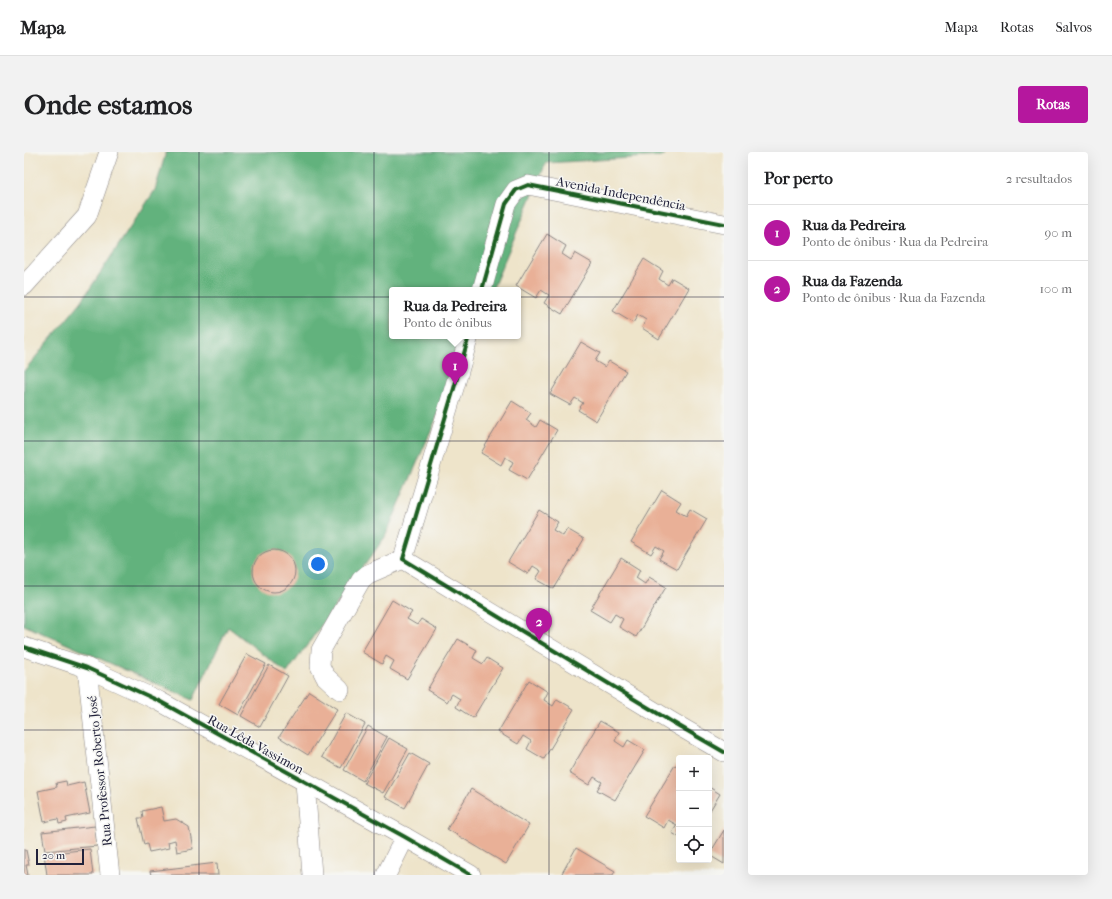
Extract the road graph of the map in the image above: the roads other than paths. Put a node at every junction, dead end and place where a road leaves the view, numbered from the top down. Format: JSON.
{"nodes":[{"id":1,"x":109,"y":152,"type":"edge"},
{"id":2,"x":724,"y":224,"type":"edge"},
{"id":3,"x":24,"y":286,"type":"edge"},
{"id":4,"x":483,"y":287,"type":"edge"},
{"id":5,"x":468,"y":339,"type":"edge"},
{"id":6,"x":403,"y":559,"type":"junction"},
{"id":7,"x":24,"y":647,"type":"edge"},
{"id":8,"x":87,"y":668,"type":"junction"},
{"id":9,"x":340,"y":690,"type":"dead end"},
{"id":10,"x":724,"y":752,"type":"edge"},
{"id":11,"x":305,"y":782,"type":"junction"},
{"id":12,"x":406,"y":837,"type":"junction"},
{"id":13,"x":110,"y":875,"type":"edge"},
{"id":14,"x":312,"y":875,"type":"edge"},
{"id":15,"x":386,"y":875,"type":"edge"},
{"id":16,"x":471,"y":875,"type":"edge"}],
"edges":[{"from":1,"to":3,"type":"street"},
{"from":2,"to":4,"type":"street","name":"Avenida Independência"},
{"from":5,"to":6,"type":"street"},
{"from":6,"to":9,"type":"street"},
{"from":6,"to":10,"type":"street"},
{"from":7,"to":8,"type":"street","name":"Rua Lêda Vassimon"},
{"from":8,"to":11,"type":"street","name":"Rua Lêda Vassimon"},
{"from":8,"to":13,"type":"street","name":"Rua Professor Roberto José"},
{"from":11,"to":12,"type":"street","name":"Rua Lêda Vassimon"},
{"from":11,"to":14,"type":"street"},
{"from":12,"to":15,"type":"street"},
{"from":12,"to":16,"type":"street","name":"Rua Lêda Vassimon"}]}
